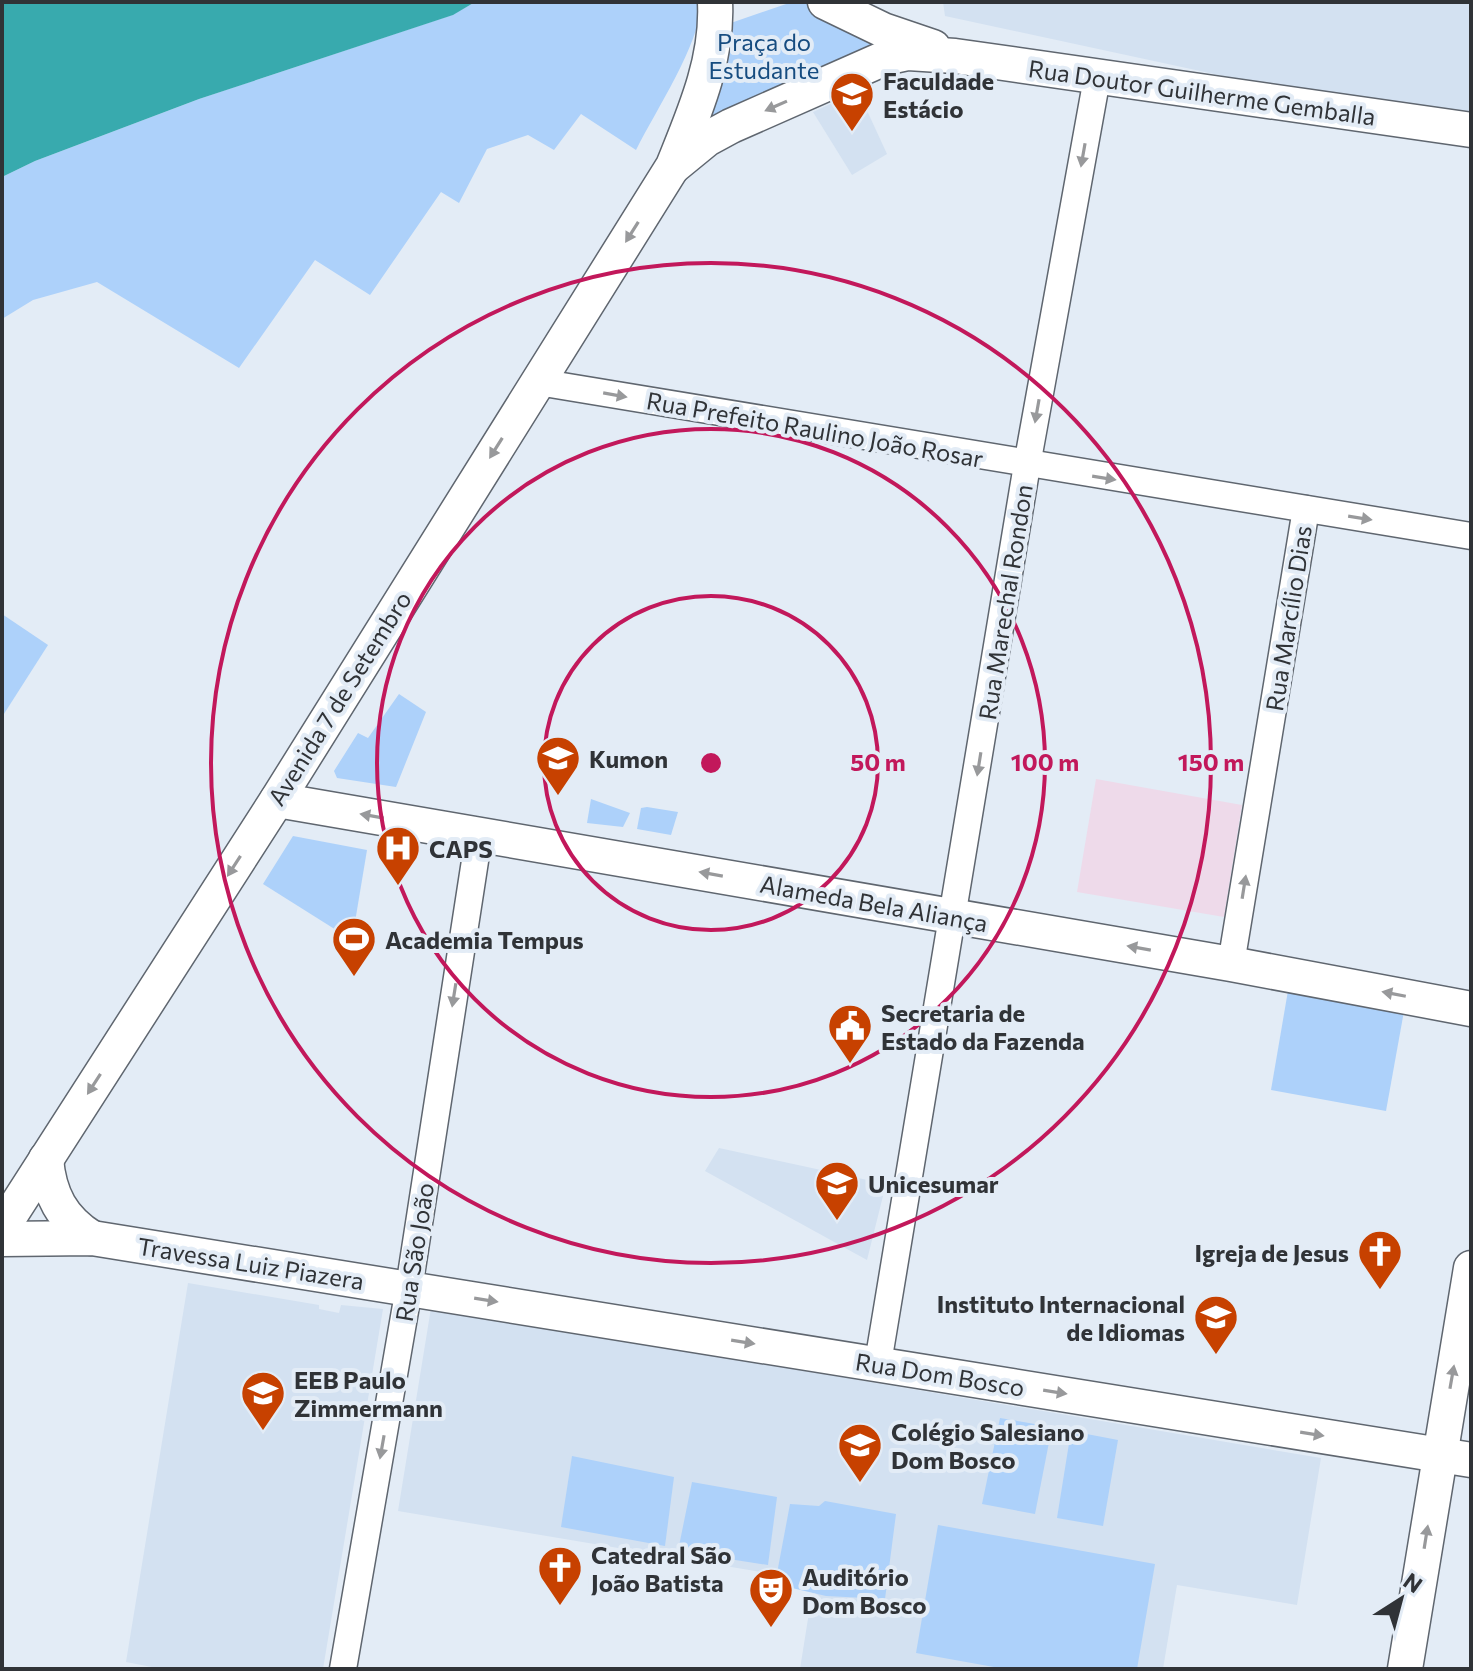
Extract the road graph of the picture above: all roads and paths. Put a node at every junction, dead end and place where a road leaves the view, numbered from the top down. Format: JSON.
{"nodes":[{"id":1,"x":715,"y":2,"type":"edge"},
{"id":2,"x":825,"y":2,"type":"edge"},
{"id":3,"x":955,"y":56,"type":"junction"},
{"id":4,"x":1097,"y":78,"type":"junction"},
{"id":5,"x":1471,"y":130,"type":"edge"},
{"id":6,"x":673,"y":166,"type":"junction"},
{"id":7,"x":538,"y":382,"type":"junction"},
{"id":8,"x":1027,"y":465,"type":"junction"},
{"id":9,"x":1306,"y":509,"type":"junction"},
{"id":10,"x":1471,"y":536,"type":"edge"},
{"id":11,"x":277,"y":800,"type":"junction"},
{"id":12,"x":479,"y":835,"type":"junction"},
{"id":13,"x":954,"y":916,"type":"junction"},
{"id":14,"x":1231,"y":964,"type":"junction"},
{"id":15,"x":1471,"y":1009,"type":"edge"},
{"id":16,"x":46,"y":1159,"type":"junction"},
{"id":17,"x":2,"y":1228,"type":"edge"},
{"id":18,"x":92,"y":1238,"type":"junction"},
{"id":19,"x":2,"y":1239,"type":"edge"},
{"id":20,"x":1471,"y":1268,"type":"edge"},
{"id":21,"x":409,"y":1288,"type":"junction"},
{"id":22,"x":878,"y":1363,"type":"junction"},
{"id":23,"x":1455,"y":1457,"type":"edge"},
{"id":24,"x":343,"y":1669,"type":"edge"},
{"id":25,"x":1405,"y":1669,"type":"edge"}],
"edges":[{"from":1,"to":6,"type":"street"},
{"from":2,"to":3,"type":"street"},
{"from":3,"to":4,"type":"street","name":"Rua Doutor Guilherme Gemballa"},
{"from":3,"to":6,"type":"street","name":"Rua Doutor Guilherme Gemballa","one_way":true},
{"from":4,"to":5,"type":"street","name":"Rua Doutor Guilherme Gemballa"},
{"from":4,"to":8,"type":"street","name":"Rua Marechal Rondon","one_way":true},
{"from":6,"to":7,"type":"street","name":"Avenida 7 de Setembro","one_way":true},
{"from":7,"to":8,"type":"street","name":"Rua Prefeito Raulino João Rosar","one_way":true},
{"from":7,"to":11,"type":"street","name":"Avenida 7 de Setembro","one_way":true},
{"from":8,"to":9,"type":"street","name":"Rua Prefeito Raulino João Rosar","one_way":true},
{"from":8,"to":13,"type":"street","name":"Rua Marechal Rondon","one_way":true},
{"from":9,"to":10,"type":"street","name":"Rua Prefeito Raulino João Rosar","one_way":true},
{"from":14,"to":9,"type":"street","name":"Rua Marcílio Dias","one_way":true},
{"from":12,"to":11,"type":"street","name":"Alameda Bela Aliança","one_way":true},
{"from":11,"to":16,"type":"street","name":"Avenida 7 de Setembro","one_way":true},
{"from":13,"to":12,"type":"street","name":"Alameda Bela Aliança","one_way":true},
{"from":12,"to":21,"type":"street","name":"Rua São João","one_way":true},
{"from":14,"to":13,"type":"street","name":"Alameda Bela Aliança","one_way":true},
{"from":13,"to":22,"type":"street","name":"Rua Marechal Rondon"},
{"from":15,"to":14,"type":"street","name":"Alameda Bela Aliança","one_way":true},
{"from":16,"to":17,"type":"street","name":"Avenida 7 de Setembro"},
{"from":16,"to":18,"type":"street"},
{"from":18,"to":19,"type":"street","name":"Travessa Luiz Piazera"},
{"from":18,"to":21,"type":"street","name":"Travessa Luiz Piazera"},
{"from":23,"to":20,"type":"street","one_way":true},
{"from":21,"to":22,"type":"street","name":"Rua Dom Bosco","one_way":true},
{"from":21,"to":24,"type":"street","name":"Rua São João","one_way":true},
{"from":22,"to":23,"type":"street","name":"Rua Dom Bosco","one_way":true},
{"from":25,"to":23,"type":"street","one_way":true}]}
